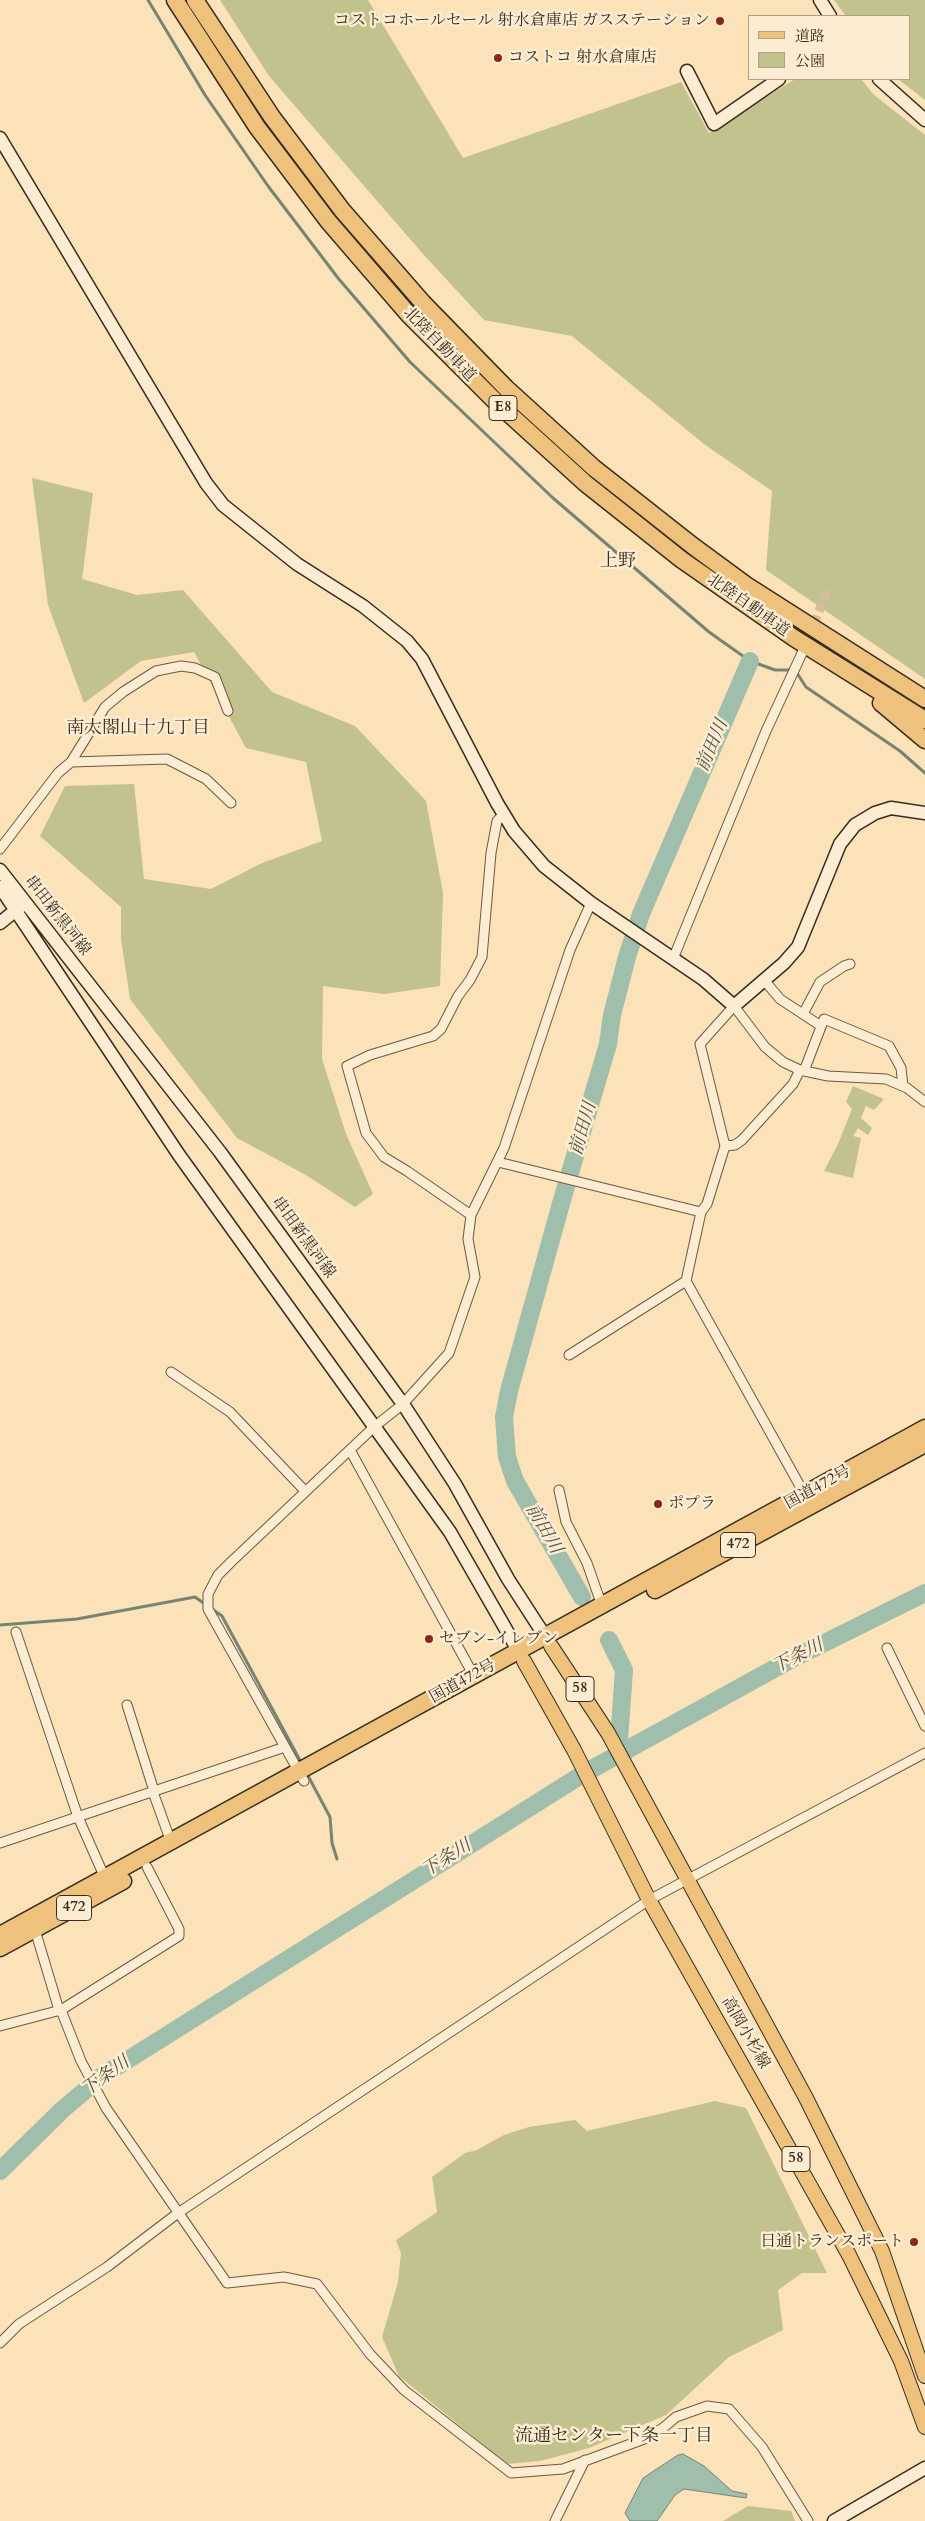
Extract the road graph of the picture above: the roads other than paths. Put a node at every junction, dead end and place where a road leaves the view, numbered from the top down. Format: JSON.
{"nodes":[{"id":1,"x":174,"y":0,"type":"edge"},
{"id":2,"x":195,"y":0,"type":"edge"},
{"id":3,"x":820,"y":0,"type":"edge"},
{"id":4,"x":829,"y":15,"type":"edge"},
{"id":5,"x":687,"y":71,"type":"dead end"},
{"id":6,"x":778,"y":80,"type":"edge"},
{"id":7,"x":880,"y":80,"type":"edge"},
{"id":8,"x":925,"y":120,"type":"edge"},
{"id":9,"x":0,"y":138,"type":"edge"},
{"id":10,"x":682,"y":560,"type":"junction"},
{"id":11,"x":803,"y":651,"type":"tunnel mouth"},
{"id":12,"x":925,"y":699,"type":"edge"},
{"id":13,"x":228,"y":711,"type":"dead end"},
{"id":14,"x":925,"y":720,"type":"edge"},
{"id":15,"x":925,"y":740,"type":"edge"},
{"id":16,"x":71,"y":762,"type":"junction"},
{"id":17,"x":231,"y":802,"type":"dead end"},
{"id":18,"x":504,"y":814,"type":"junction"},
{"id":19,"x":925,"y":814,"type":"edge"},
{"id":20,"x":0,"y":849,"type":"edge"},
{"id":21,"x":0,"y":870,"type":"edge"},
{"id":22,"x":0,"y":887,"type":"edge"},
{"id":23,"x":591,"y":903,"type":"junction"},
{"id":24,"x":21,"y":907,"type":"junction"},
{"id":25,"x":0,"y":923,"type":"edge"},
{"id":26,"x":673,"y":959,"type":"junction"},
{"id":27,"x":850,"y":964,"type":"dead end"},
{"id":28,"x":764,"y":980,"type":"junction"},
{"id":29,"x":734,"y":1006,"type":"junction"},
{"id":30,"x":803,"y":1014,"type":"junction"},
{"id":31,"x":821,"y":1026,"type":"junction"},
{"id":32,"x":802,"y":1071,"type":"junction"},
{"id":33,"x":903,"y":1086,"type":"junction"},
{"id":34,"x":925,"y":1102,"type":"edge"},
{"id":35,"x":725,"y":1146,"type":"junction"},
{"id":36,"x":498,"y":1162,"type":"junction"},
{"id":37,"x":701,"y":1212,"type":"junction"},
{"id":38,"x":471,"y":1215,"type":"junction"},
{"id":39,"x":686,"y":1281,"type":"junction"},
{"id":40,"x":569,"y":1355,"type":"dead end"},
{"id":41,"x":172,"y":1372,"type":"dead end"},
{"id":42,"x":403,"y":1404,"type":"junction"},
{"id":43,"x":374,"y":1427,"type":"junction"},
{"id":44,"x":925,"y":1428,"type":"edge"},
{"id":45,"x":925,"y":1444,"type":"edge"},
{"id":46,"x":350,"y":1450,"type":"junction"},
{"id":47,"x":559,"y":1490,"type":"dead end"},
{"id":48,"x":305,"y":1491,"type":"junction"},
{"id":49,"x":805,"y":1495,"type":"junction"},
{"id":50,"x":602,"y":1606,"type":"junction"},
{"id":51,"x":16,"y":1632,"type":"dead end"},
{"id":52,"x":548,"y":1641,"type":"junction"},
{"id":53,"x":887,"y":1648,"type":"dead end"},
{"id":54,"x":521,"y":1656,"type":"junction"},
{"id":55,"x":474,"y":1676,"type":"junction"},
{"id":56,"x":127,"y":1705,"type":"dead end"},
{"id":57,"x":925,"y":1726,"type":"edge"},
{"id":58,"x":285,"y":1747,"type":"junction"},
{"id":59,"x":925,"y":1753,"type":"edge"},
{"id":60,"x":301,"y":1777,"type":"junction"},
{"id":61,"x":154,"y":1792,"type":"junction"},
{"id":62,"x":78,"y":1817,"type":"junction"},
{"id":63,"x":171,"y":1842,"type":"junction"},
{"id":64,"x":0,"y":1843,"type":"edge"},
{"id":65,"x":147,"y":1867,"type":"junction"},
{"id":66,"x":105,"y":1878,"type":"junction"},
{"id":67,"x":688,"y":1878,"type":"junction"},
{"id":68,"x":649,"y":1900,"type":"junction"},
{"id":69,"x":35,"y":1930,"type":"junction"},
{"id":70,"x":0,"y":1935,"type":"edge"},
{"id":71,"x":0,"y":1948,"type":"edge"},
{"id":72,"x":60,"y":2010,"type":"junction"},
{"id":73,"x":0,"y":2026,"type":"edge"},
{"id":74,"x":178,"y":2213,"type":"junction"},
{"id":75,"x":0,"y":2343,"type":"edge"},
{"id":76,"x":925,"y":2376,"type":"edge"},
{"id":77,"x":925,"y":2427,"type":"edge"},
{"id":78,"x":585,"y":2460,"type":"junction"},
{"id":79,"x":925,"y":2468,"type":"edge"},
{"id":80,"x":555,"y":2521,"type":"edge"},
{"id":81,"x":808,"y":2521,"type":"edge"},
{"id":82,"x":834,"y":2521,"type":"edge"}],
"edges":[{"from":1,"to":10,"type":"highway","name":"北陸自動車道","number":"E8"},
{"from":2,"to":12,"type":"highway","name":"北陸自動車道","number":"E8"},
{"from":3,"to":4,"type":"main road"},
{"from":5,"to":6,"type":"main road"},
{"from":7,"to":8,"type":"main road"},
{"from":9,"to":18,"type":"main road"},
{"from":10,"to":14,"type":"highway","name":"北陸自動車道","number":"E8"},
{"from":10,"to":15,"type":"highway"},
{"from":11,"to":26,"type":"street"},
{"from":13,"to":16,"type":"street"},
{"from":16,"to":17,"type":"street"},
{"from":16,"to":20,"type":"street"},
{"from":18,"to":23,"type":"main road"},
{"from":18,"to":38,"type":"street"},
{"from":19,"to":28,"type":"main road"},
{"from":21,"to":24,"type":"main road","name":"串田新黒河線"},
{"from":22,"to":24,"type":"main road","name":"串田新黒河線"},
{"from":23,"to":26,"type":"main road"},
{"from":23,"to":36,"type":"street"},
{"from":24,"to":25,"type":"main road"},
{"from":24,"to":42,"type":"main road","name":"串田新黒河線"},
{"from":24,"to":43,"type":"main road","name":"串田新黒河線"},
{"from":26,"to":29,"type":"main road"},
{"from":27,"to":30,"type":"street"},
{"from":28,"to":29,"type":"main road"},
{"from":28,"to":30,"type":"street"},
{"from":29,"to":32,"type":"street"},
{"from":29,"to":35,"type":"street"},
{"from":30,"to":31,"type":"street"},
{"from":31,"to":32,"type":"street"},
{"from":31,"to":33,"type":"street"},
{"from":32,"to":33,"type":"street"},
{"from":32,"to":35,"type":"street"},
{"from":33,"to":34,"type":"street"},
{"from":35,"to":37,"type":"street"},
{"from":36,"to":37,"type":"street"},
{"from":36,"to":38,"type":"street"},
{"from":37,"to":39,"type":"street"},
{"from":38,"to":42,"type":"street"},
{"from":39,"to":40,"type":"street"},
{"from":39,"to":49,"type":"street"},
{"from":41,"to":48,"type":"street"},
{"from":42,"to":43,"type":"street"},
{"from":42,"to":52,"type":"main road","name":"串田新黒河線"},
{"from":43,"to":46,"type":"street"},
{"from":43,"to":54,"type":"main road","name":"串田新黒河線"},
{"from":44,"to":49,"type":"highway","name":"国道472号","number":"472"},
{"from":45,"to":52,"type":"highway","name":"国道472号","number":"472"},
{"from":46,"to":48,"type":"street"},
{"from":46,"to":55,"type":"street"},
{"from":47,"to":50,"type":"street"},
{"from":48,"to":58,"type":"street"},
{"from":49,"to":50,"type":"highway","name":"国道472号","number":"472"},
{"from":50,"to":52,"type":"highway","name":"国道472号","number":"472"},
{"from":51,"to":62,"type":"street"},
{"from":52,"to":54,"type":"highway","name":"国道472号","number":"472"},
{"from":52,"to":67,"type":"main road","name":"高岡小杉線","number":"58"},
{"from":53,"to":57,"type":"street"},
{"from":54,"to":55,"type":"highway","name":"国道472号","number":"472"},
{"from":54,"to":60,"type":"highway","name":"国道472号","number":"472"},
{"from":54,"to":68,"type":"main road","name":"高岡小杉線","number":"58"},
{"from":55,"to":60,"type":"highway","name":"国道472号","number":"472"},
{"from":56,"to":61,"type":"street"},
{"from":58,"to":60,"type":"street"},
{"from":58,"to":61,"type":"street"},
{"from":59,"to":67,"type":"street"},
{"from":60,"to":63,"type":"highway","name":"国道472号","number":"472"},
{"from":60,"to":65,"type":"highway","name":"国道472号","number":"472"},
{"from":61,"to":62,"type":"street"},
{"from":61,"to":63,"type":"street"},
{"from":62,"to":64,"type":"street"},
{"from":62,"to":66,"type":"street"},
{"from":63,"to":66,"type":"highway","name":"国道472号","number":"472"},
{"from":65,"to":69,"type":"highway","name":"国道472号","number":"472"},
{"from":65,"to":72,"type":"street"},
{"from":66,"to":70,"type":"highway","name":"国道472号","number":"472"},
{"from":67,"to":68,"type":"street"},
{"from":67,"to":76,"type":"main road","name":"高岡小杉線","number":"58"},
{"from":68,"to":74,"type":"street"},
{"from":68,"to":77,"type":"main road","name":"高岡小杉線","number":"58"},
{"from":69,"to":71,"type":"highway","name":"国道472号","number":"472"},
{"from":69,"to":72,"type":"street"},
{"from":72,"to":73,"type":"street"},
{"from":72,"to":74,"type":"street"},
{"from":74,"to":75,"type":"street"},
{"from":74,"to":78,"type":"street"},
{"from":78,"to":80,"type":"street"},
{"from":78,"to":81,"type":"street"},
{"from":79,"to":82,"type":"main road"}]}
